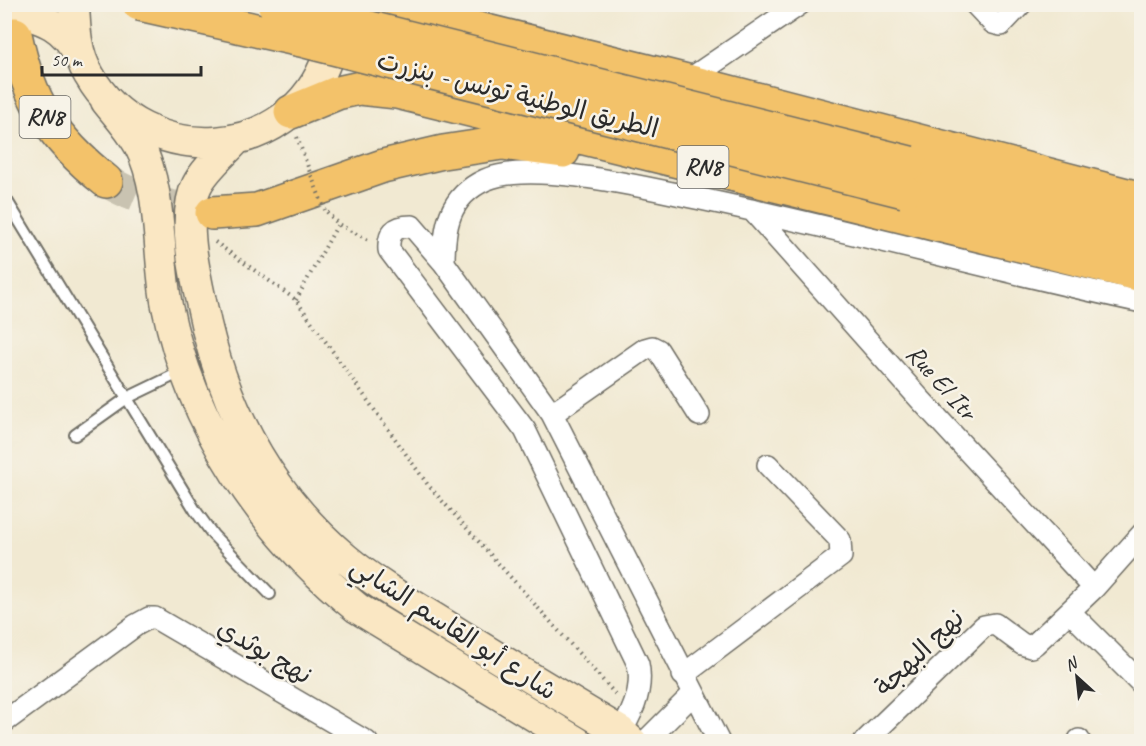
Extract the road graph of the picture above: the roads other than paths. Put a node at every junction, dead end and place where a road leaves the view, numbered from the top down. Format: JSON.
{"nodes":[{"id":1,"x":74,"y":4,"type":"edge"},
{"id":2,"x":139,"y":4,"type":"edge"},
{"id":3,"x":274,"y":4,"type":"edge"},
{"id":4,"x":334,"y":4,"type":"edge"},
{"id":5,"x":378,"y":4,"type":"edge"},
{"id":6,"x":466,"y":4,"type":"edge"},
{"id":7,"x":800,"y":4,"type":"edge"},
{"id":8,"x":975,"y":4,"type":"edge"},
{"id":9,"x":1021,"y":4,"type":"edge"},
{"id":10,"x":10,"y":21,"type":"edge"},
{"id":11,"x":641,"y":70,"type":"junction"},
{"id":12,"x":88,"y":74,"type":"junction"},
{"id":13,"x":687,"y":81,"type":"junction"},
{"id":14,"x":106,"y":101,"type":"junction"},
{"id":15,"x":288,"y":114,"type":"junction"},
{"id":16,"x":235,"y":141,"type":"junction"},
{"id":17,"x":649,"y":154,"type":"junction"},
{"id":18,"x":907,"y":177,"type":"junction"},
{"id":19,"x":106,"y":182,"type":"tunnel mouth"},
{"id":20,"x":4,"y":196,"type":"edge"},
{"id":21,"x":1142,"y":199,"type":"edge"},
{"id":22,"x":752,"y":210,"type":"junction"},
{"id":23,"x":1142,"y":222,"type":"edge"},
{"id":24,"x":202,"y":225,"type":"junction"},
{"id":25,"x":1142,"y":251,"type":"edge"},
{"id":26,"x":444,"y":263,"type":"junction"},
{"id":27,"x":1142,"y":274,"type":"edge"},
{"id":28,"x":1142,"y":302,"type":"edge"},
{"id":29,"x":185,"y":370,"type":"junction"},
{"id":30,"x":127,"y":399,"type":"junction"},
{"id":31,"x":552,"y":414,"type":"junction"},
{"id":32,"x":699,"y":415,"type":"dead end"},
{"id":33,"x":75,"y":435,"type":"dead end"},
{"id":34,"x":768,"y":465,"type":"dead end"},
{"id":35,"x":1142,"y":534,"type":"edge"},
{"id":36,"x":1094,"y":588,"type":"junction"},
{"id":37,"x":270,"y":594,"type":"dead end"},
{"id":38,"x":1070,"y":612,"type":"junction"},
{"id":39,"x":683,"y":675,"type":"junction"},
{"id":40,"x":1142,"y":684,"type":"edge"},
{"id":41,"x":693,"y":694,"type":"junction"},
{"id":42,"x":4,"y":722,"type":"edge"},
{"id":43,"x":629,"y":734,"type":"edge"},
{"id":44,"x":367,"y":741,"type":"edge"},
{"id":45,"x":577,"y":741,"type":"edge"},
{"id":46,"x":718,"y":741,"type":"edge"},
{"id":47,"x":864,"y":741,"type":"edge"}],
"edges":[{"from":1,"to":12,"type":"street"},
{"from":2,"to":18,"type":"highway","name":"الطريق الوطنية تونس - بنزرت","number":"RN8","bridge":true},
{"from":3,"to":18,"type":"highway","name":"الطريق الوطنية تونس - بنزرت","number":"RN8","bridge":true},
{"from":4,"to":15,"type":"street"},
{"from":5,"to":11,"type":"highway"},
{"from":6,"to":11,"type":"highway"},
{"from":7,"to":13,"type":"street"},
{"from":8,"to":9,"type":"street"},
{"from":10,"to":12,"type":"street"},
{"from":10,"to":19,"type":"highway","number":"RN8"},
{"from":11,"to":13,"type":"highway"},
{"from":12,"to":14,"type":"street"},
{"from":13,"to":21,"type":"highway"},
{"from":14,"to":16,"type":"street"},
{"from":14,"to":29,"type":"street","name":"شارع أبو القاسم الشابي"},
{"from":15,"to":16,"type":"street"},
{"from":15,"to":17,"type":"highway","number":"RN8"},
{"from":16,"to":24,"type":"street","name":"شارع أبو القاسم الشابي"},
{"from":17,"to":24,"type":"highway","number":"RN8"},
{"from":17,"to":27,"type":"highway","number":"RN8"},
{"from":18,"to":23,"type":"highway","name":"الطريق الوطنية تونس - بنزرت","number":"RN8"},
{"from":18,"to":25,"type":"highway","name":"الطريق الوطنية تونس - بنزرت","number":"RN8"},
{"from":20,"to":30,"type":"lane"},
{"from":22,"to":26,"type":"street"},
{"from":22,"to":28,"type":"street"},
{"from":22,"to":36,"type":"street","name":"Rue El Itr"},
{"from":24,"to":43,"type":"street","name":"شارع أبو القاسم الشابي"},
{"from":26,"to":31,"type":"street"},
{"from":26,"to":43,"type":"street"},
{"from":29,"to":30,"type":"lane"},
{"from":29,"to":45,"type":"street","name":"شارع أبو القاسم الشابي"},
{"from":30,"to":33,"type":"lane"},
{"from":30,"to":37,"type":"lane"},
{"from":31,"to":32,"type":"street"},
{"from":31,"to":39,"type":"street"},
{"from":34,"to":39,"type":"street"},
{"from":35,"to":36,"type":"street"},
{"from":36,"to":38,"type":"street"},
{"from":38,"to":40,"type":"street"},
{"from":38,"to":47,"type":"street","name":"نهج البهجة"},
{"from":39,"to":41,"type":"street"},
{"from":41,"to":43,"type":"street"},
{"from":41,"to":46,"type":"street"},
{"from":42,"to":44,"type":"street","name":"نهج بوثدي"}]}
